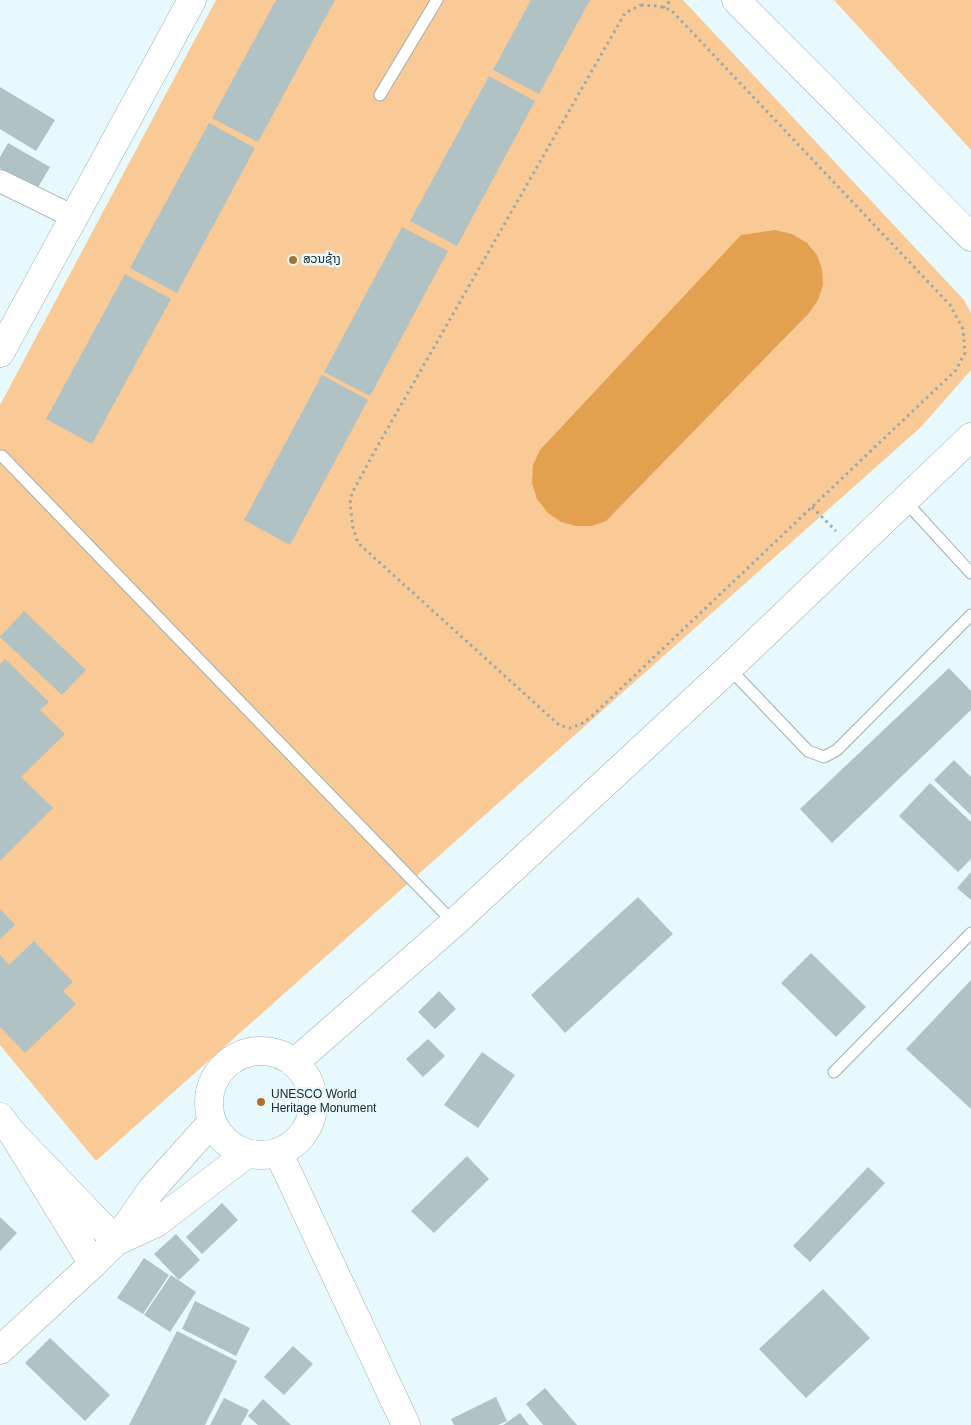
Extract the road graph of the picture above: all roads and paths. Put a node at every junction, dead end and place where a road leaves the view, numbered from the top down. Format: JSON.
{"nodes":[{"id":1,"x":192,"y":0,"type":"edge"},
{"id":2,"x":437,"y":0,"type":"edge"},
{"id":3,"x":671,"y":0,"type":"edge"},
{"id":4,"x":736,"y":0,"type":"edge"},
{"id":5,"x":663,"y":8,"type":"junction"},
{"id":6,"x":380,"y":95,"type":"dead end"},
{"id":7,"x":0,"y":181,"type":"edge"},
{"id":8,"x":74,"y":217,"type":"junction"},
{"id":9,"x":971,"y":237,"type":"edge"},
{"id":10,"x":0,"y":353,"type":"edge"},
{"id":11,"x":971,"y":437,"type":"edge"},
{"id":12,"x":2,"y":456,"type":"dead end"},
{"id":13,"x":905,"y":501,"type":"junction"},
{"id":14,"x":812,"y":507,"type":"junction"},
{"id":15,"x":854,"y":549,"type":"junction"},
{"id":16,"x":971,"y":574,"type":"edge"},
{"id":17,"x":971,"y":615,"type":"edge"},
{"id":18,"x":729,"y":668,"type":"junction"},
{"id":19,"x":454,"y":923,"type":"junction"},
{"id":20,"x":971,"y":933,"type":"edge"},
{"id":21,"x":294,"y":1063,"type":"junction"},
{"id":22,"x":834,"y":1072,"type":"dead end"},
{"id":23,"x":212,"y":1122,"type":"junction"},
{"id":24,"x":7,"y":1125,"type":"edge"},
{"id":25,"x":278,"y":1152,"type":"junction"},
{"id":26,"x":248,"y":1153,"type":"junction"},
{"id":27,"x":116,"y":1242,"type":"junction"},
{"id":28,"x":93,"y":1264,"type":"junction"},
{"id":29,"x":0,"y":1350,"type":"edge"},
{"id":30,"x":406,"y":1425,"type":"edge"}],
"edges":[{"from":1,"to":8,"type":"main road"},
{"from":2,"to":6,"type":"lane"},
{"from":3,"to":5,"type":"path"},
{"from":4,"to":9,"type":"main road"},
{"from":5,"to":14,"type":"path"},
{"from":5,"to":14,"type":"path"},
{"from":7,"to":8,"type":"street"},
{"from":8,"to":10,"type":"main road"},
{"from":11,"to":13,"type":"main road"},
{"from":12,"to":19,"type":"lane"},
{"from":13,"to":15,"type":"main road"},
{"from":13,"to":16,"type":"lane"},
{"from":14,"to":15,"type":"path"},
{"from":15,"to":18,"type":"main road"},
{"from":17,"to":18,"type":"lane"},
{"from":18,"to":19,"type":"main road"},
{"from":19,"to":21,"type":"main road"},
{"from":20,"to":22,"type":"lane"},
{"from":21,"to":23,"type":"main road"},
{"from":21,"to":25,"type":"main road"},
{"from":23,"to":26,"type":"main road"},
{"from":23,"to":27,"type":"main road"},
{"from":24,"to":27,"type":"main road"},
{"from":24,"to":28,"type":"main road"},
{"from":25,"to":26,"type":"main road"},
{"from":25,"to":30,"type":"main road"},
{"from":26,"to":27,"type":"main road"},
{"from":27,"to":28,"type":"main road"},
{"from":28,"to":29,"type":"main road"}]}
